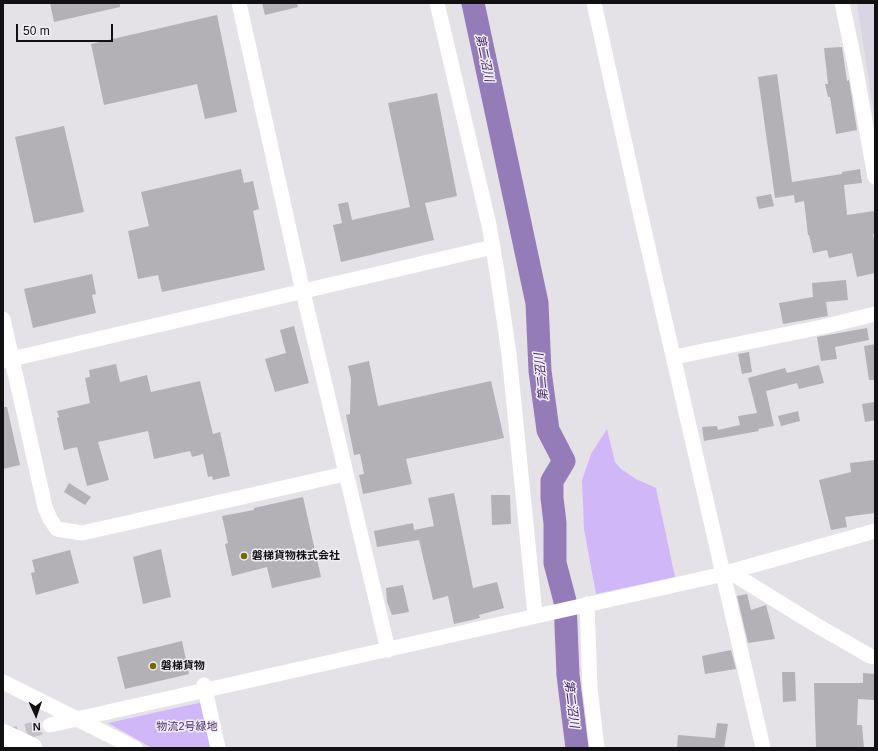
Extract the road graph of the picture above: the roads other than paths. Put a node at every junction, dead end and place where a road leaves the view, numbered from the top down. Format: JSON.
{"nodes":[{"id":1,"x":239,"y":3,"type":"edge"},
{"id":2,"x":437,"y":3,"type":"edge"},
{"id":3,"x":594,"y":3,"type":"edge"},
{"id":4,"x":842,"y":3,"type":"edge"},
{"id":5,"x":875,"y":177,"type":"edge"},
{"id":6,"x":493,"y":247,"type":"junction"},
{"id":7,"x":303,"y":292,"type":"junction"},
{"id":8,"x":875,"y":314,"type":"edge"},
{"id":9,"x":3,"y":319,"type":"edge"},
{"id":10,"x":674,"y":357,"type":"junction"},
{"id":11,"x":8,"y":360,"type":"edge"},
{"id":12,"x":345,"y":474,"type":"junction"},
{"id":13,"x":875,"y":531,"type":"edge"},
{"id":14,"x":726,"y":573,"type":"junction"},
{"id":15,"x":583,"y":605,"type":"junction"},
{"id":16,"x":535,"y":615,"type":"junction"},
{"id":17,"x":388,"y":650,"type":"junction"},
{"id":18,"x":875,"y":657,"type":"edge"},
{"id":19,"x":3,"y":682,"type":"edge"},
{"id":20,"x":205,"y":687,"type":"junction"},
{"id":21,"x":78,"y":719,"type":"junction"},
{"id":22,"x":50,"y":725,"type":"tunnel mouth"},
{"id":23,"x":3,"y":735,"type":"edge"},
{"id":24,"x":31,"y":748,"type":"edge"},
{"id":25,"x":135,"y":748,"type":"edge"},
{"id":26,"x":218,"y":748,"type":"edge"},
{"id":27,"x":597,"y":748,"type":"edge"},
{"id":28,"x":763,"y":748,"type":"edge"}],
"edges":[{"from":1,"to":7,"type":"street"},
{"from":2,"to":6,"type":"street"},
{"from":3,"to":10,"type":"street"},
{"from":4,"to":5,"type":"street"},
{"from":6,"to":7,"type":"street"},
{"from":6,"to":16,"type":"street"},
{"from":7,"to":11,"type":"street"},
{"from":7,"to":12,"type":"street"},
{"from":8,"to":10,"type":"street"},
{"from":9,"to":11,"type":"street"},
{"from":10,"to":14,"type":"street"},
{"from":11,"to":12,"type":"street"},
{"from":12,"to":17,"type":"street"},
{"from":13,"to":14,"type":"street"},
{"from":14,"to":15,"type":"street"},
{"from":14,"to":18,"type":"street"},
{"from":14,"to":28,"type":"street"},
{"from":15,"to":16,"type":"street"},
{"from":15,"to":27,"type":"street"},
{"from":16,"to":17,"type":"street"},
{"from":17,"to":20,"type":"street"},
{"from":19,"to":21,"type":"street"},
{"from":20,"to":21,"type":"street"},
{"from":20,"to":26,"type":"street"},
{"from":21,"to":22,"type":"street"},
{"from":21,"to":25,"type":"street"},
{"from":23,"to":24,"type":"highway"}]}
